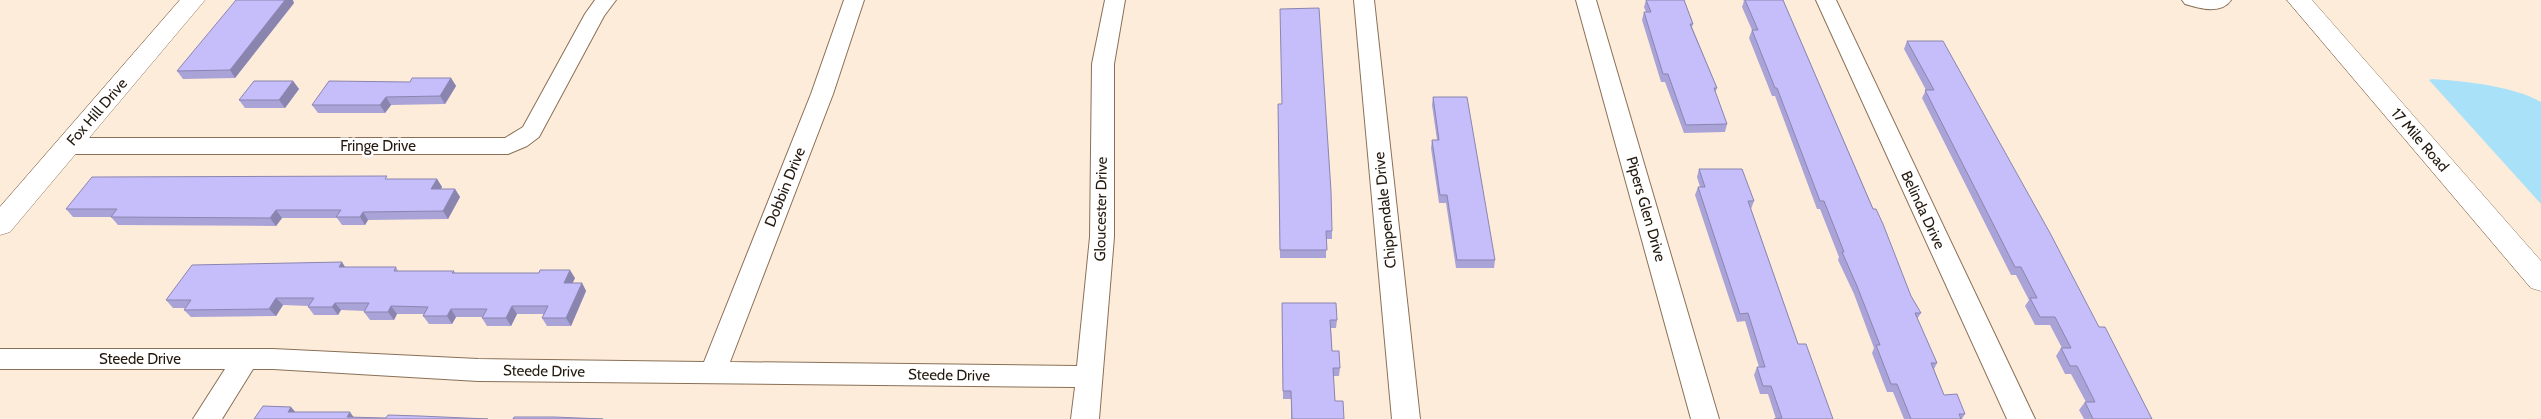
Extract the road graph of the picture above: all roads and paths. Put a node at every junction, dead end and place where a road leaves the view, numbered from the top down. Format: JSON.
{"nodes":[{"id":1,"x":193,"y":0,"type":"edge"},
{"id":2,"x":606,"y":0,"type":"edge"},
{"id":3,"x":854,"y":0,"type":"edge"},
{"id":4,"x":1115,"y":0,"type":"edge"},
{"id":5,"x":1364,"y":0,"type":"edge"},
{"id":6,"x":1586,"y":0,"type":"edge"},
{"id":7,"x":1826,"y":0,"type":"edge"},
{"id":8,"x":2192,"y":0,"type":"edge"},
{"id":9,"x":2221,"y":0,"type":"edge"},
{"id":10,"x":2299,"y":0,"type":"edge"},
{"id":11,"x":68,"y":146,"type":"junction"},
{"id":12,"x":0,"y":225,"type":"edge"},
{"id":13,"x":2541,"y":280,"type":"edge"},
{"id":14,"x":0,"y":358,"type":"edge"},
{"id":15,"x":246,"y":359,"type":"junction"},
{"id":16,"x":713,"y":372,"type":"junction"},
{"id":17,"x":1089,"y":377,"type":"junction"},
{"id":18,"x":207,"y":419,"type":"edge"},
{"id":19,"x":1085,"y":419,"type":"edge"},
{"id":20,"x":1406,"y":419,"type":"edge"},
{"id":21,"x":1705,"y":419,"type":"edge"},
{"id":22,"x":2021,"y":419,"type":"edge"}],
"edges":[{"from":1,"to":11,"type":"main road","name":"Fox Hill Drive"},
{"from":2,"to":11,"type":"street","name":"Fringe Drive"},
{"from":3,"to":16,"type":"street","name":"Dobbin Drive"},
{"from":4,"to":17,"type":"street","name":"Gloucester Drive"},
{"from":5,"to":20,"type":"street","name":"Chippendale Drive"},
{"from":6,"to":21,"type":"street","name":"Pipers Glen Drive"},
{"from":7,"to":22,"type":"street","name":"Belinda Drive"},
{"from":8,"to":9,"type":"street"},
{"from":10,"to":13,"type":"main road","name":"17 Mile Road"},
{"from":11,"to":12,"type":"main road","name":"Fox Hill Drive"},
{"from":14,"to":15,"type":"street","name":"Steede Drive"},
{"from":15,"to":16,"type":"street","name":"Steede Drive"},
{"from":15,"to":18,"type":"street"},
{"from":16,"to":17,"type":"street","name":"Steede Drive"},
{"from":17,"to":19,"type":"street","name":"Gloucester Drive"}]}
